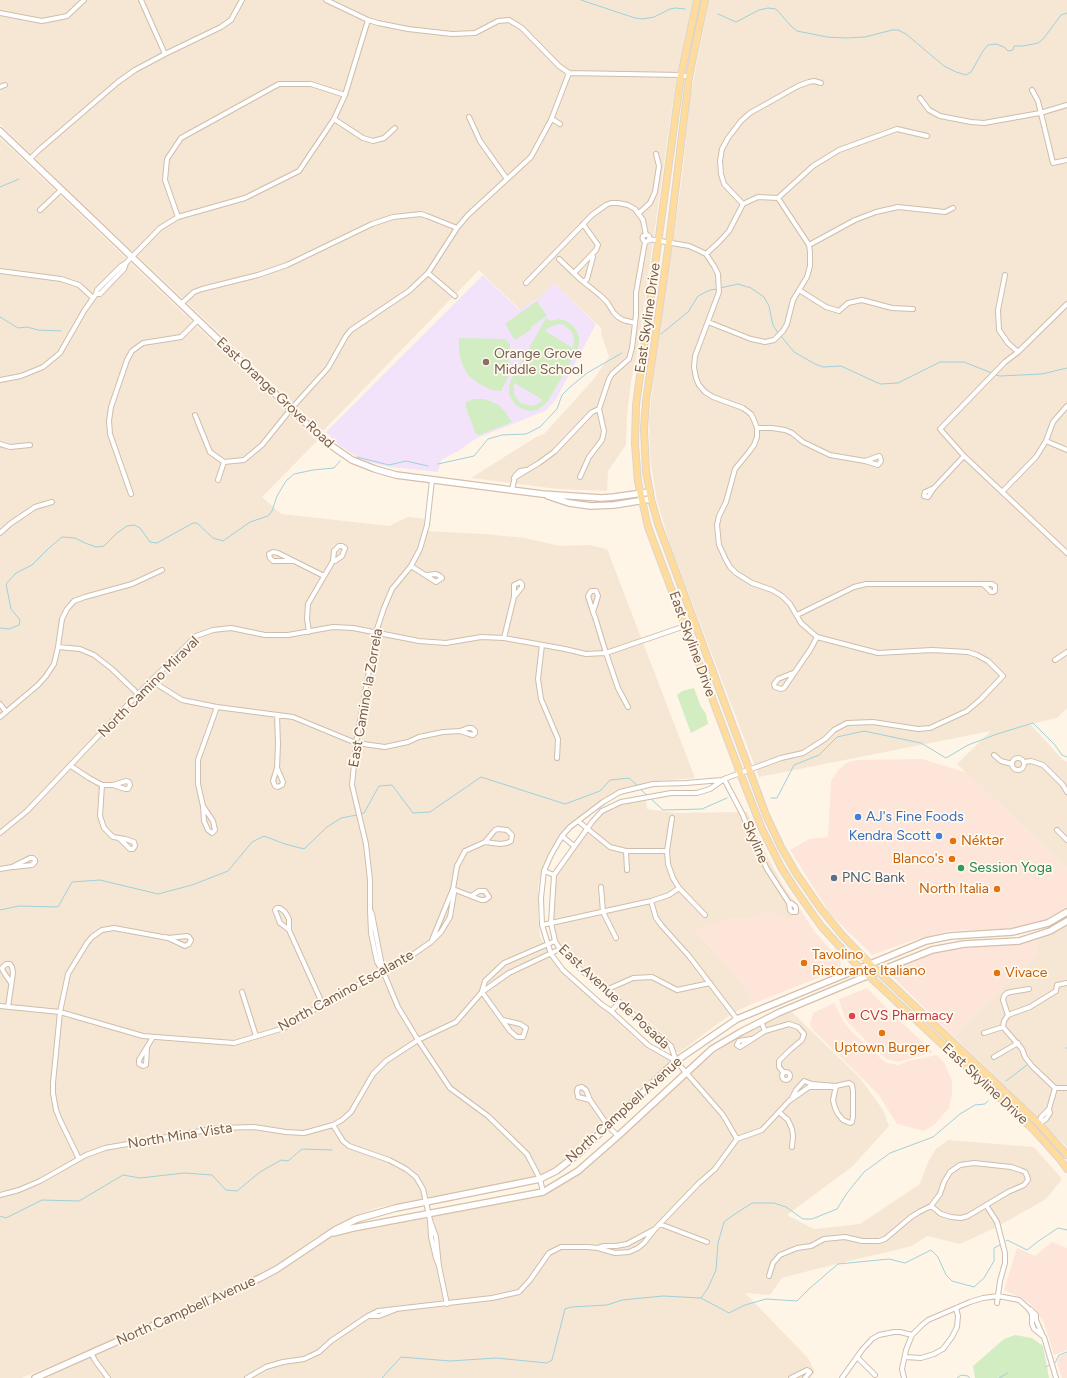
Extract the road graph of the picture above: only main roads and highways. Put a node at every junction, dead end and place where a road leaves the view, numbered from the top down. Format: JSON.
{"nodes":[{"id":1,"x":697,"y":0,"type":"edge"},
{"id":2,"x":705,"y":0,"type":"edge"},
{"id":3,"x":0,"y":131,"type":"edge"},
{"id":4,"x":650,"y":492,"type":"junction"},
{"id":5,"x":542,"y":494,"type":"junction"},
{"id":6,"x":640,"y":494,"type":"junction"},
{"id":7,"x":651,"y":499,"type":"junction"},
{"id":8,"x":642,"y":501,"type":"junction"},
{"id":9,"x":696,"y":657,"type":"junction"},
{"id":10,"x":724,"y":702,"type":"junction"},
{"id":11,"x":749,"y":797,"type":"junction"},
{"id":12,"x":789,"y":861,"type":"junction"},
{"id":13,"x":1067,"y":912,"type":"edge"},
{"id":14,"x":1067,"y":921,"type":"edge"},
{"id":15,"x":870,"y":964,"type":"junction"},
{"id":16,"x":860,"y":968,"type":"junction"},
{"id":17,"x":879,"y":972,"type":"junction"},
{"id":18,"x":868,"y":976,"type":"junction"},
{"id":19,"x":945,"y":1047,"type":"junction"},
{"id":20,"x":1003,"y":1089,"type":"junction"},
{"id":21,"x":1067,"y":1155,"type":"edge"},
{"id":22,"x":1067,"y":1169,"type":"edge"},
{"id":23,"x":330,"y":1234,"type":"junction"},
{"id":24,"x":35,"y":1378,"type":"edge"}],
"edges":[{"from":1,"to":6,"type":"main road","name":"East Skyline Drive"},
{"from":2,"to":4,"type":"main road","name":"East Skyline Drive"},
{"from":3,"to":5,"type":"main road","name":"East Orange Grove Road"},
{"from":4,"to":6,"type":"main road","name":"East Orange Grove Road"},
{"from":4,"to":7,"type":"main road","name":"East Skyline Drive"},
{"from":5,"to":6,"type":"main road","name":"East Orange Grove Road"},
{"from":5,"to":8,"type":"main road","name":"East Orange Grove Road"},
{"from":6,"to":8,"type":"main road","name":"East Skyline Drive"},
{"from":7,"to":8,"type":"main road","name":"East Orange Grove Road"},
{"from":7,"to":10,"type":"main road","name":"East Skyline Drive"},
{"from":8,"to":9,"type":"main road","name":"East Skyline Drive"},
{"from":9,"to":10,"type":"main road"},
{"from":9,"to":11,"type":"main road","name":"East Skyline Drive"},
{"from":10,"to":12,"type":"main road","name":"East Skyline Drive"},
{"from":11,"to":12,"type":"main road"},
{"from":11,"to":16,"type":"main road","name":"East Skyline Drive"},
{"from":12,"to":15,"type":"main road","name":"East Skyline Drive"},
{"from":13,"to":15,"type":"main road","name":"North Campbell Avenue"},
{"from":14,"to":17,"type":"main road","name":"North Campbell Avenue"},
{"from":15,"to":16,"type":"main road","name":"North Campbell Avenue"},
{"from":15,"to":17,"type":"main road","name":"East Skyline Drive"},
{"from":16,"to":18,"type":"main road","name":"East Skyline Drive"},
{"from":16,"to":23,"type":"main road","name":"North Campbell Avenue"},
{"from":17,"to":18,"type":"main road","name":"North Campbell Avenue"},
{"from":17,"to":20,"type":"main road","name":"East Skyline Drive"},
{"from":18,"to":19,"type":"main road","name":"East Skyline Drive"},
{"from":18,"to":23,"type":"main road","name":"North Campbell Avenue"},
{"from":19,"to":20,"type":"main road"},
{"from":19,"to":22,"type":"main road","name":"East Skyline Drive"},
{"from":20,"to":21,"type":"main road","name":"East Skyline Drive"},
{"from":23,"to":24,"type":"main road","name":"North Campbell Avenue"}]}
